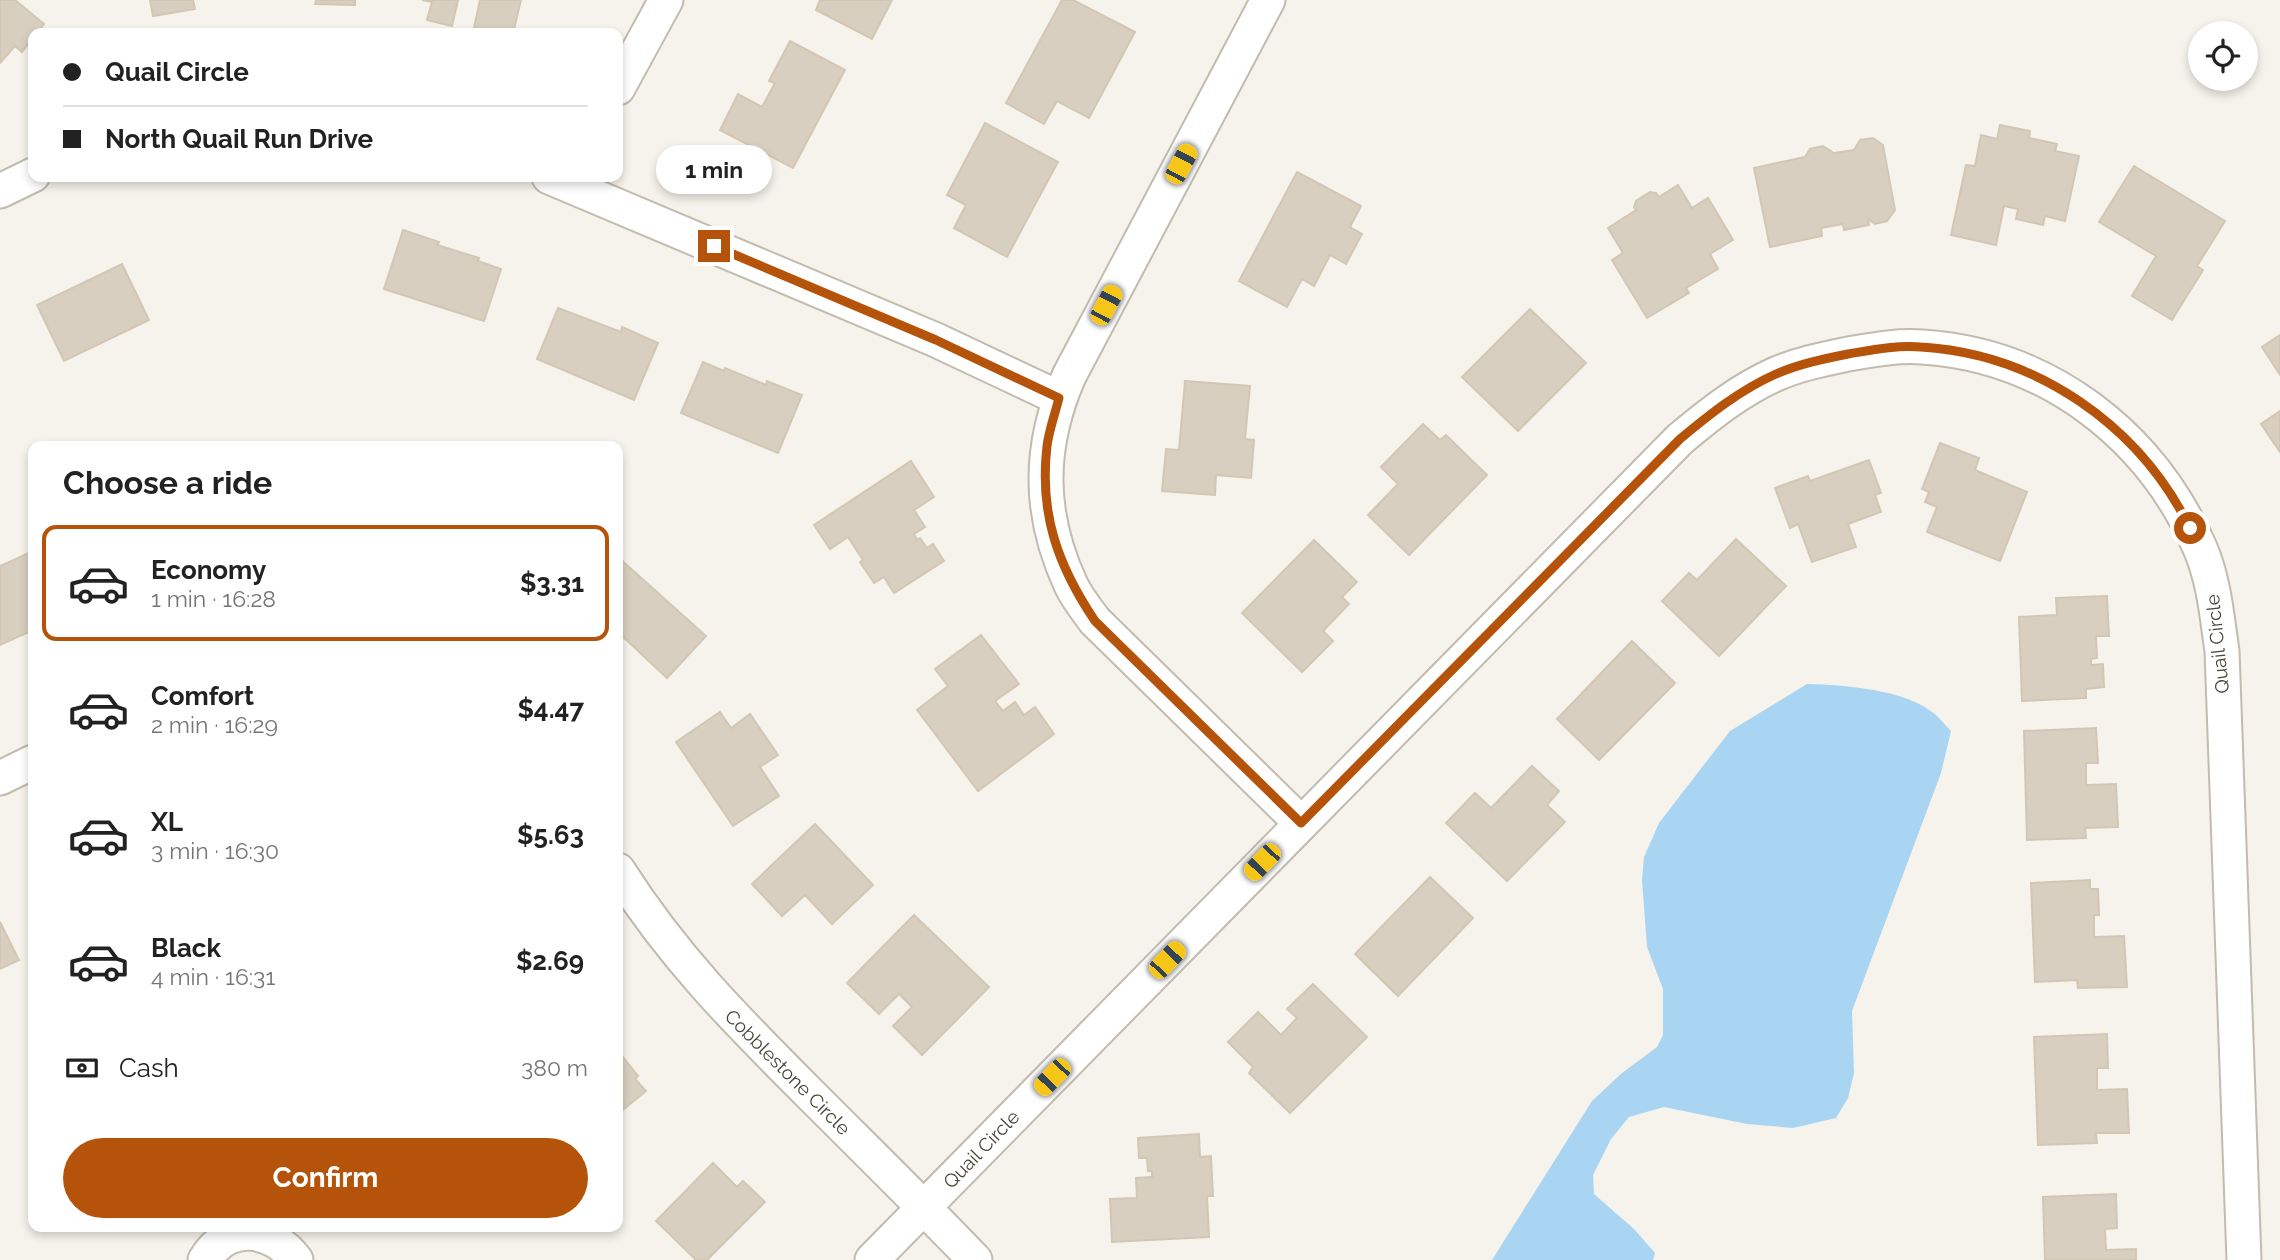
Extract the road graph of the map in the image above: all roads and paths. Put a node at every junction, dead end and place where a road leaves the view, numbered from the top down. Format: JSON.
{"nodes":[{"id":1,"x":666,"y":0,"type":"edge"},
{"id":2,"x":1268,"y":0,"type":"edge"},
{"id":3,"x":623,"y":79,"type":"edge"},
{"id":4,"x":28,"y":177,"type":"edge"},
{"id":5,"x":568,"y":182,"type":"edge"},
{"id":6,"x":0,"y":191,"type":"edge"},
{"id":7,"x":1059,"y":398,"type":"junction"},
{"id":8,"x":28,"y":764,"type":"edge"},
{"id":9,"x":0,"y":778,"type":"edge"},
{"id":10,"x":1301,"y":823,"type":"junction"},
{"id":11,"x":623,"y":878,"type":"edge"},
{"id":12,"x":924,"y":1207,"type":"junction"},
{"id":13,"x":205,"y":1260,"type":"edge"},
{"id":14,"x":296,"y":1260,"type":"edge"},
{"id":15,"x":872,"y":1260,"type":"edge"},
{"id":16,"x":975,"y":1260,"type":"edge"},
{"id":17,"x":2244,"y":1260,"type":"edge"}],
"edges":[{"from":1,"to":3,"type":"street"},
{"from":2,"to":7,"type":"street"},
{"from":4,"to":6,"type":"street"},
{"from":5,"to":7,"type":"street"},
{"from":7,"to":10,"type":"street"},
{"from":8,"to":9,"type":"street"},
{"from":10,"to":12,"type":"street","name":"Quail Circle"},
{"from":10,"to":17,"type":"street","name":"Quail Circle"},
{"from":11,"to":12,"type":"street","name":"Cobblestone Circle"},
{"from":12,"to":15,"type":"street","name":"Quail Circle"},
{"from":12,"to":16,"type":"street","name":"Cobblestone Circle"},
{"from":13,"to":14,"type":"street"}]}
